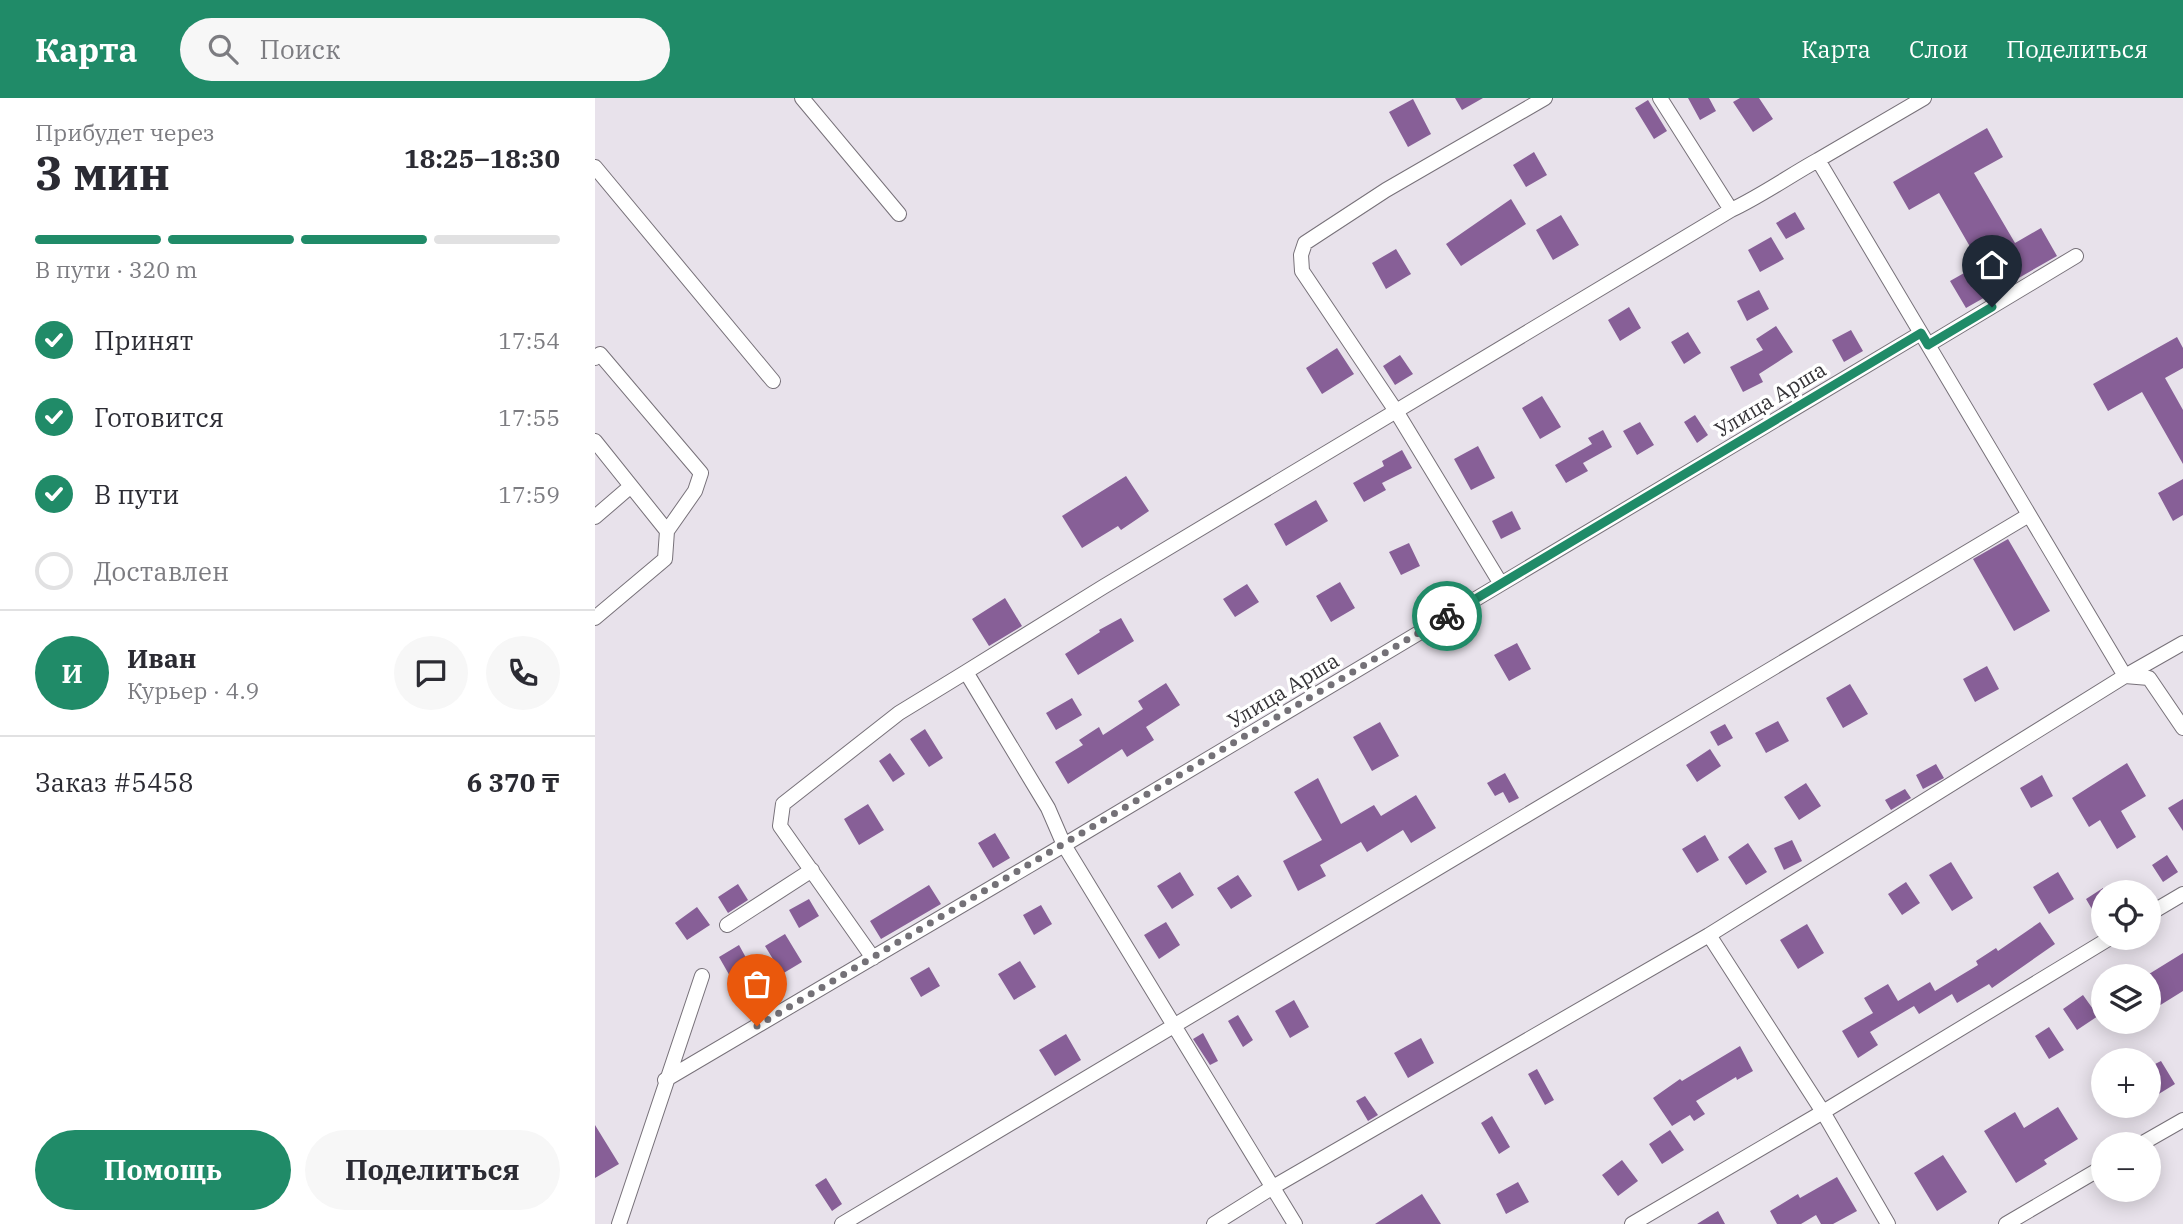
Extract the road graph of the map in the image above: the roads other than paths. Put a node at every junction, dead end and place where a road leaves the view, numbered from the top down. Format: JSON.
{"nodes":[{"id":1,"x":802,"y":98,"type":"edge"},
{"id":2,"x":1545,"y":98,"type":"edge"},
{"id":3,"x":1660,"y":98,"type":"edge"},
{"id":4,"x":1924,"y":98,"type":"edge"},
{"id":5,"x":1818,"y":160,"type":"junction"},
{"id":6,"x":595,"y":167,"type":"edge"},
{"id":7,"x":1731,"y":210,"type":"junction"},
{"id":8,"x":898,"y":214,"type":"dead end"},
{"id":9,"x":2076,"y":256,"type":"dead end"},
{"id":10,"x":1925,"y":339,"type":"junction"},
{"id":11,"x":595,"y":358,"type":"edge"},
{"id":12,"x":773,"y":381,"type":"dead end"},
{"id":13,"x":1396,"y":411,"type":"junction"},
{"id":14,"x":595,"y":441,"type":"edge"},
{"id":15,"x":631,"y":486,"type":"junction"},
{"id":16,"x":2029,"y":515,"type":"junction"},
{"id":17,"x":595,"y":517,"type":"edge"},
{"id":18,"x":667,"y":530,"type":"junction"},
{"id":19,"x":1501,"y":584,"type":"junction"},
{"id":20,"x":595,"y":618,"type":"edge"},
{"id":21,"x":2183,"y":643,"type":"edge"},
{"id":22,"x":966,"y":672,"type":"junction"},
{"id":23,"x":2125,"y":676,"type":"junction"},
{"id":24,"x":2183,"y":728,"type":"edge"},
{"id":25,"x":1064,"y":845,"type":"junction"},
{"id":26,"x":811,"y":870,"type":"junction"},
{"id":27,"x":2183,"y":894,"type":"edge"},
{"id":28,"x":2161,"y":907,"type":"edge"},
{"id":29,"x":727,"y":925,"type":"dead end"},
{"id":30,"x":1709,"y":935,"type":"junction"},
{"id":31,"x":2091,"y":950,"type":"edge"},
{"id":32,"x":873,"y":958,"type":"junction"},
{"id":33,"x":702,"y":976,"type":"dead end"},
{"id":34,"x":1173,"y":1026,"type":"junction"},
{"id":35,"x":665,"y":1080,"type":"junction"},
{"id":36,"x":1823,"y":1112,"type":"junction"},
{"id":37,"x":2183,"y":1120,"type":"edge"},
{"id":38,"x":2161,"y":1133,"type":"edge"},
{"id":39,"x":2091,"y":1174,"type":"edge"},
{"id":40,"x":1273,"y":1187,"type":"junction"},
{"id":41,"x":619,"y":1224,"type":"edge"},
{"id":42,"x":842,"y":1224,"type":"edge"},
{"id":43,"x":1214,"y":1224,"type":"edge"},
{"id":44,"x":1295,"y":1224,"type":"edge"},
{"id":45,"x":1632,"y":1224,"type":"edge"},
{"id":46,"x":1888,"y":1224,"type":"edge"},
{"id":47,"x":2006,"y":1224,"type":"edge"}],
"edges":[{"from":1,"to":8,"type":"street"},
{"from":2,"to":13,"type":"street"},
{"from":3,"to":7,"type":"street"},
{"from":4,"to":5,"type":"street"},
{"from":5,"to":7,"type":"street"},
{"from":5,"to":10,"type":"street"},
{"from":6,"to":12,"type":"street"},
{"from":7,"to":13,"type":"street"},
{"from":9,"to":10,"type":"street","name":"Улица Арша"},
{"from":10,"to":16,"type":"street"},
{"from":10,"to":19,"type":"street","name":"Улица Арша"},
{"from":11,"to":18,"type":"street"},
{"from":13,"to":19,"type":"street"},
{"from":13,"to":22,"type":"street"},
{"from":14,"to":15,"type":"street"},
{"from":15,"to":17,"type":"street"},
{"from":15,"to":18,"type":"street"},
{"from":16,"to":23,"type":"street"},
{"from":16,"to":34,"type":"street"},
{"from":18,"to":20,"type":"street"},
{"from":19,"to":25,"type":"street","name":"Улица Арша"},
{"from":21,"to":23,"type":"street"},
{"from":22,"to":25,"type":"street"},
{"from":22,"to":26,"type":"street"},
{"from":23,"to":24,"type":"street"},
{"from":23,"to":30,"type":"street"},
{"from":25,"to":32,"type":"street","name":"Улица Арша"},
{"from":25,"to":34,"type":"street"},
{"from":26,"to":29,"type":"street"},
{"from":26,"to":32,"type":"street"},
{"from":27,"to":28,"type":"street"},
{"from":30,"to":36,"type":"street"},
{"from":30,"to":40,"type":"street"},
{"from":31,"to":36,"type":"street"},
{"from":32,"to":35,"type":"street","name":"Улица Арша"},
{"from":33,"to":35,"type":"street"},
{"from":34,"to":40,"type":"street"},
{"from":34,"to":42,"type":"street"},
{"from":35,"to":41,"type":"street"},
{"from":36,"to":45,"type":"street"},
{"from":36,"to":46,"type":"street"},
{"from":37,"to":38,"type":"street"},
{"from":39,"to":47,"type":"street"},
{"from":40,"to":43,"type":"street"},
{"from":40,"to":44,"type":"street"}]}
